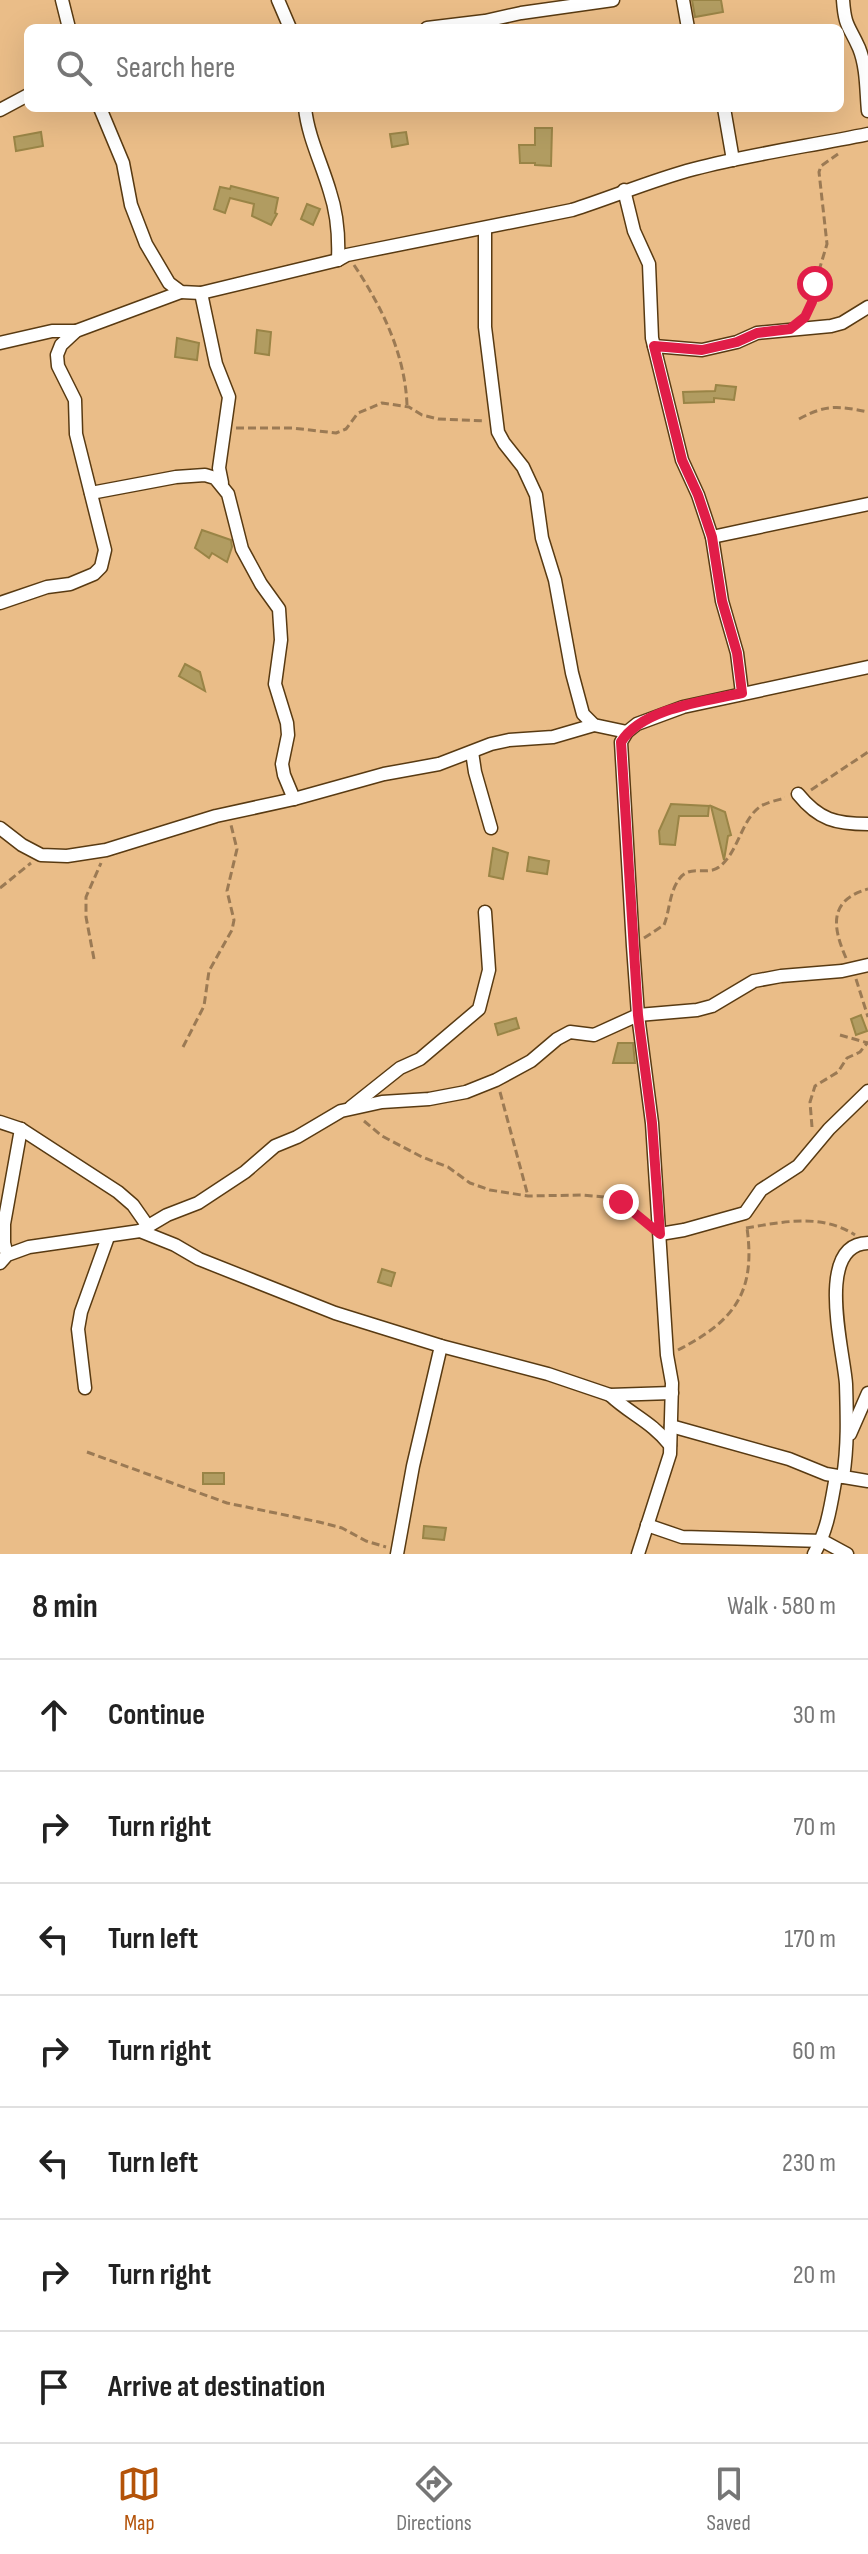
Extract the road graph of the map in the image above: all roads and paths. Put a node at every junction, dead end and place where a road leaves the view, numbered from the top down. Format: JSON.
{"nodes":[{"id":1,"x":62,"y":0,"type":"edge"},
{"id":2,"x":278,"y":0,"type":"edge"},
{"id":3,"x":613,"y":0,"type":"edge"},
{"id":4,"x":683,"y":0,"type":"edge"},
{"id":5,"x":843,"y":0,"type":"edge"},
{"id":6,"x":68,"y":24,"type":"edge"},
{"id":7,"x":288,"y":24,"type":"edge"},
{"id":8,"x":460,"y":24,"type":"edge"},
{"id":9,"x":687,"y":24,"type":"edge"},
{"id":10,"x":24,"y":97,"type":"edge"},
{"id":11,"x":0,"y":110,"type":"edge"},
{"id":12,"x":868,"y":111,"type":"edge"},
{"id":13,"x":102,"y":112,"type":"edge"},
{"id":14,"x":306,"y":112,"type":"edge"},
{"id":15,"x":724,"y":112,"type":"edge"},
{"id":16,"x":868,"y":134,"type":"edge"},
{"id":17,"x":840,"y":140,"type":"junction"},
{"id":18,"x":733,"y":160,"type":"junction"},
{"id":19,"x":624,"y":190,"type":"junction"},
{"id":20,"x":485,"y":228,"type":"junction"},
{"id":21,"x":343,"y":257,"type":"junction"},
{"id":22,"x":181,"y":292,"type":"junction"},
{"id":23,"x":201,"y":293,"type":"junction"},
{"id":24,"x":868,"y":307,"type":"edge"},
{"id":25,"x":790,"y":329,"type":"junction"},
{"id":26,"x":76,"y":331,"type":"junction"},
{"id":27,"x":0,"y":343,"type":"edge"},
{"id":28,"x":654,"y":346,"type":"junction"},
{"id":29,"x":407,"y":407,"type":"junction"},
{"id":30,"x":868,"y":412,"type":"edge"},
{"id":31,"x":799,"y":419,"type":"dead end"},
{"id":32,"x":496,"y":423,"type":"junction"},
{"id":33,"x":224,"y":428,"type":"junction"},
{"id":34,"x":223,"y":486,"type":"junction"},
{"id":35,"x":91,"y":493,"type":"junction"},
{"id":36,"x":868,"y":504,"type":"edge"},
{"id":37,"x":712,"y":537,"type":"junction"},
{"id":38,"x":0,"y":603,"type":"edge"},
{"id":39,"x":868,"y":667,"type":"edge"},
{"id":40,"x":742,"y":693,"type":"junction"},
{"id":41,"x":594,"y":725,"type":"junction"},
{"id":42,"x":627,"y":732,"type":"junction"},
{"id":43,"x":472,"y":752,"type":"junction"},
{"id":44,"x":868,"y":752,"type":"edge"},
{"id":45,"x":798,"y":794,"type":"junction"},
{"id":46,"x":294,"y":799,"type":"junction"},
{"id":47,"x":229,"y":814,"type":"junction"},
{"id":48,"x":868,"y":824,"type":"edge"},
{"id":49,"x":0,"y":828,"type":"edge"},
{"id":50,"x":491,"y":828,"type":"dead end"},
{"id":51,"x":106,"y":850,"type":"junction"},
{"id":52,"x":41,"y":855,"type":"junction"},
{"id":53,"x":0,"y":888,"type":"edge"},
{"id":54,"x":868,"y":889,"type":"edge"},
{"id":55,"x":485,"y":912,"type":"dead end"},
{"id":56,"x":633,"y":946,"type":"junction"},
{"id":57,"x":94,"y":959,"type":"dead end"},
{"id":58,"x":868,"y":965,"type":"edge"},
{"id":59,"x":852,"y":969,"type":"junction"},
{"id":60,"x":638,"y":1015,"type":"junction"},
{"id":61,"x":868,"y":1017,"type":"edge"},
{"id":62,"x":840,"y":1035,"type":"dead end"},
{"id":63,"x":868,"y":1042,"type":"edge"},
{"id":64,"x":183,"y":1047,"type":"dead end"},
{"id":65,"x":496,"y":1080,"type":"junction"},
{"id":66,"x":868,"y":1091,"type":"edge"},
{"id":67,"x":349,"y":1109,"type":"junction"},
{"id":68,"x":0,"y":1122,"type":"edge"},
{"id":69,"x":21,"y":1129,"type":"junction"},
{"id":70,"x":814,"y":1146,"type":"junction"},
{"id":71,"x":528,"y":1196,"type":"junction"},
{"id":72,"x":731,"y":1219,"type":"junction"},
{"id":73,"x":144,"y":1228,"type":"junction"},
{"id":74,"x":747,"y":1228,"type":"junction"},
{"id":75,"x":660,"y":1234,"type":"junction"},
{"id":76,"x":108,"y":1237,"type":"junction"},
{"id":77,"x":866,"y":1243,"type":"edge"},
{"id":78,"x":3,"y":1259,"type":"edge"},
{"id":79,"x":441,"y":1346,"type":"junction"},
{"id":80,"x":667,"y":1355,"type":"junction"},
{"id":81,"x":85,"y":1388,"type":"dead end"},
{"id":82,"x":672,"y":1393,"type":"junction"},
{"id":83,"x":868,"y":1393,"type":"edge"},
{"id":84,"x":610,"y":1395,"type":"junction"},
{"id":85,"x":671,"y":1426,"type":"junction"},
{"id":86,"x":848,"y":1439,"type":"junction"},
{"id":87,"x":670,"y":1445,"type":"junction"},
{"id":88,"x":87,"y":1452,"type":"dead end"},
{"id":89,"x":840,"y":1476,"type":"junction"},
{"id":90,"x":868,"y":1481,"type":"edge"},
{"id":91,"x":647,"y":1525,"type":"junction"},
{"id":92,"x":823,"y":1541,"type":"junction"},
{"id":93,"x":397,"y":1552,"type":"edge"},
{"id":94,"x":638,"y":1554,"type":"edge"},
{"id":95,"x":814,"y":1554,"type":"edge"},
{"id":96,"x":847,"y":1554,"type":"edge"}],
"edges":[{"from":1,"to":6,"type":"street"},
{"from":2,"to":7,"type":"street"},
{"from":3,"to":8,"type":"street"},
{"from":4,"to":9,"type":"street"},
{"from":5,"to":12,"type":"street"},
{"from":10,"to":11,"type":"street"},
{"from":13,"to":22,"type":"street"},
{"from":14,"to":21,"type":"street"},
{"from":15,"to":18,"type":"street"},
{"from":16,"to":17,"type":"street"},
{"from":17,"to":18,"type":"street"},
{"from":17,"to":25,"type":"path"},
{"from":18,"to":19,"type":"street"},
{"from":19,"to":20,"type":"street"},
{"from":19,"to":28,"type":"street"},
{"from":20,"to":21,"type":"street"},
{"from":20,"to":32,"type":"street"},
{"from":21,"to":23,"type":"street"},
{"from":21,"to":29,"type":"path"},
{"from":22,"to":23,"type":"street"},
{"from":22,"to":26,"type":"street"},
{"from":23,"to":33,"type":"street"},
{"from":24,"to":25,"type":"street"},
{"from":25,"to":28,"type":"street"},
{"from":26,"to":27,"type":"street"},
{"from":26,"to":35,"type":"street"},
{"from":28,"to":37,"type":"street"},
{"from":29,"to":32,"type":"path"},
{"from":29,"to":33,"type":"path"},
{"from":30,"to":31,"type":"path"},
{"from":32,"to":41,"type":"street"},
{"from":33,"to":34,"type":"street"},
{"from":34,"to":35,"type":"street"},
{"from":34,"to":46,"type":"street"},
{"from":35,"to":38,"type":"street"},
{"from":36,"to":37,"type":"street"},
{"from":37,"to":40,"type":"street"},
{"from":39,"to":40,"type":"street"},
{"from":40,"to":42,"type":"street"},
{"from":41,"to":42,"type":"street"},
{"from":41,"to":43,"type":"street"},
{"from":42,"to":56,"type":"street"},
{"from":43,"to":46,"type":"street"},
{"from":43,"to":50,"type":"street"},
{"from":44,"to":45,"type":"path"},
{"from":45,"to":48,"type":"street"},
{"from":45,"to":56,"type":"path"},
{"from":46,"to":47,"type":"street"},
{"from":47,"to":51,"type":"street"},
{"from":47,"to":64,"type":"path"},
{"from":49,"to":52,"type":"street"},
{"from":51,"to":52,"type":"street"},
{"from":51,"to":57,"type":"path"},
{"from":52,"to":53,"type":"path"},
{"from":54,"to":59,"type":"path"},
{"from":55,"to":67,"type":"street"},
{"from":56,"to":60,"type":"street"},
{"from":58,"to":59,"type":"street"},
{"from":59,"to":60,"type":"street"},
{"from":59,"to":61,"type":"path"},
{"from":60,"to":65,"type":"street"},
{"from":60,"to":75,"type":"street"},
{"from":62,"to":63,"type":"path"},
{"from":63,"to":70,"type":"path"},
{"from":65,"to":67,"type":"street"},
{"from":65,"to":71,"type":"path"},
{"from":66,"to":70,"type":"street"},
{"from":67,"to":71,"type":"path"},
{"from":67,"to":73,"type":"street"},
{"from":68,"to":69,"type":"street"},
{"from":69,"to":73,"type":"street"},
{"from":69,"to":78,"type":"street"},
{"from":70,"to":72,"type":"street"},
{"from":71,"to":75,"type":"path"},
{"from":72,"to":74,"type":"path"},
{"from":72,"to":75,"type":"street"},
{"from":73,"to":76,"type":"street"},
{"from":73,"to":79,"type":"street"},
{"from":74,"to":77,"type":"path"},
{"from":74,"to":80,"type":"path"},
{"from":75,"to":80,"type":"street"},
{"from":76,"to":78,"type":"street"},
{"from":76,"to":81,"type":"street"},
{"from":77,"to":86,"type":"street"},
{"from":79,"to":84,"type":"street"},
{"from":79,"to":93,"type":"street"},
{"from":80,"to":82,"type":"street"},
{"from":82,"to":84,"type":"street"},
{"from":82,"to":85,"type":"street"},
{"from":83,"to":86,"type":"street"},
{"from":84,"to":87,"type":"street"},
{"from":85,"to":87,"type":"street"},
{"from":85,"to":89,"type":"street"},
{"from":86,"to":89,"type":"street"},
{"from":87,"to":91,"type":"street"},
{"from":88,"to":93,"type":"path"},
{"from":89,"to":90,"type":"street"},
{"from":89,"to":92,"type":"street"},
{"from":91,"to":92,"type":"street"},
{"from":91,"to":94,"type":"street"},
{"from":92,"to":95,"type":"street"},
{"from":92,"to":96,"type":"street"}]}
